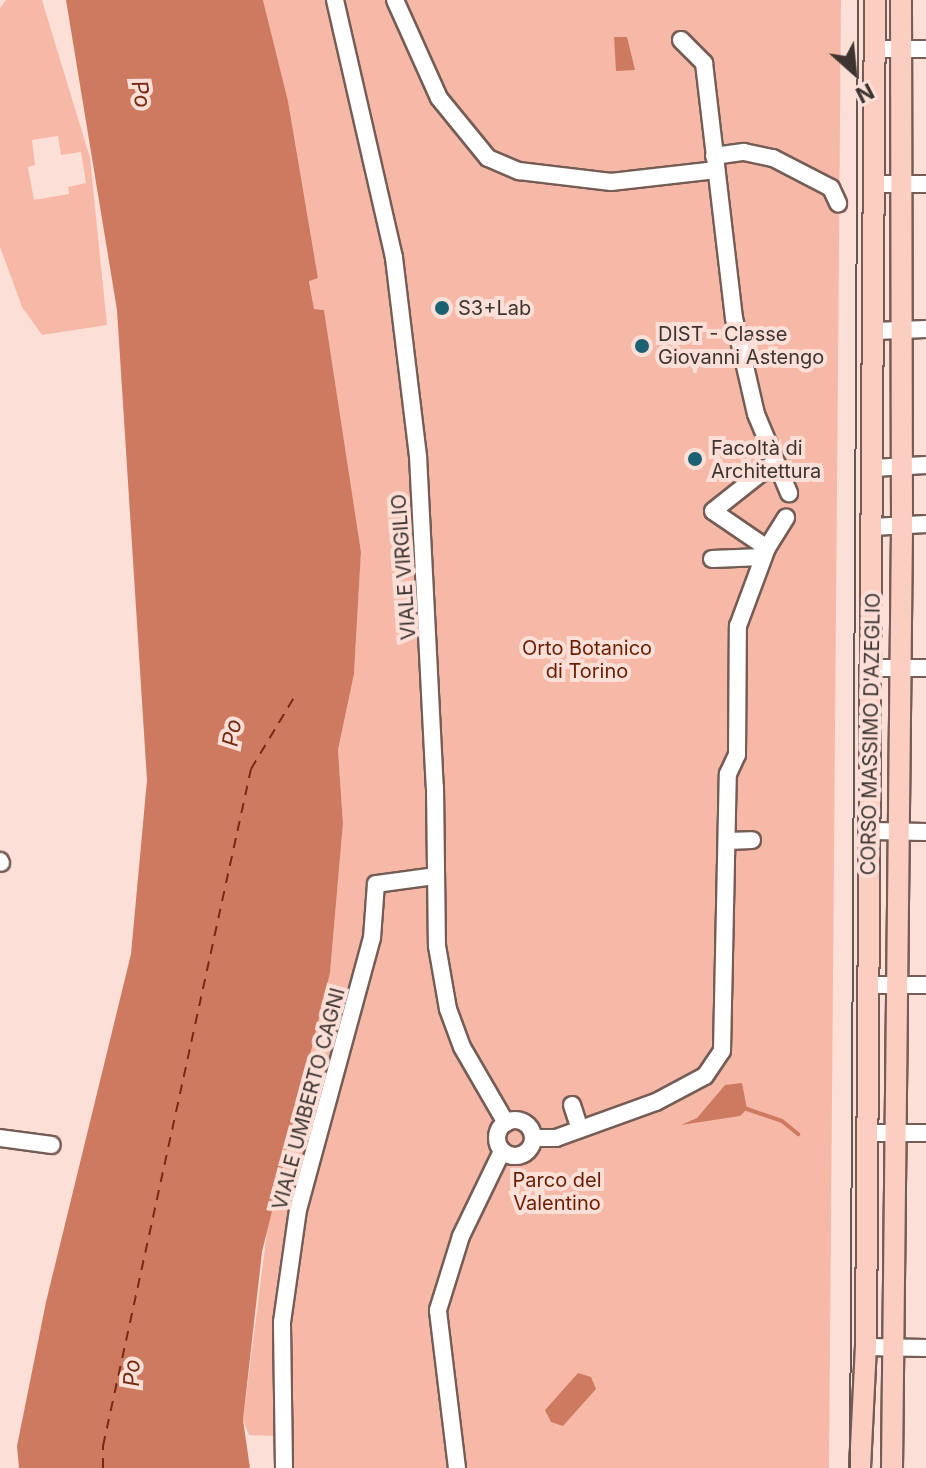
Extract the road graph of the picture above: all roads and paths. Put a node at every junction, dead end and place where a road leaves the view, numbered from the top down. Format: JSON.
{"nodes":[{"id":1,"x":335,"y":0,"type":"edge"},
{"id":2,"x":395,"y":0,"type":"edge"},
{"id":3,"x":875,"y":0,"type":"edge"},
{"id":4,"x":901,"y":0,"type":"edge"},
{"id":5,"x":681,"y":40,"type":"dead end"},
{"id":6,"x":874,"y":49,"type":"junction"},
{"id":7,"x":901,"y":49,"type":"junction"},
{"id":8,"x":926,"y":49,"type":"edge"},
{"id":9,"x":715,"y":163,"type":"junction"},
{"id":10,"x":874,"y":184,"type":"junction"},
{"id":11,"x":900,"y":184,"type":"junction"},
{"id":12,"x":926,"y":184,"type":"edge"},
{"id":13,"x":838,"y":203,"type":"dead end"},
{"id":14,"x":926,"y":329,"type":"edge"},
{"id":15,"x":898,"y":330,"type":"junction"},
{"id":16,"x":874,"y":331,"type":"junction"},
{"id":17,"x":775,"y":463,"type":"junction"},
{"id":18,"x":926,"y":465,"type":"edge"},
{"id":19,"x":901,"y":467,"type":"junction"},
{"id":20,"x":873,"y":468,"type":"junction"},
{"id":21,"x":789,"y":493,"type":"dead end"},
{"id":22,"x":786,"y":518,"type":"dead end"},
{"id":23,"x":926,"y":524,"type":"edge"},
{"id":24,"x":902,"y":526,"type":"junction"},
{"id":25,"x":873,"y":527,"type":"junction"},
{"id":26,"x":765,"y":552,"type":"junction"},
{"id":27,"x":712,"y":559,"type":"dead end"},
{"id":28,"x":871,"y":668,"type":"junction"},
{"id":29,"x":899,"y":668,"type":"junction"},
{"id":30,"x":926,"y":668,"type":"edge"},
{"id":31,"x":870,"y":831,"type":"junction"},
{"id":32,"x":896,"y":832,"type":"junction"},
{"id":33,"x":926,"y":832,"type":"edge"},
{"id":34,"x":752,"y":840,"type":"dead end"},
{"id":35,"x":727,"y":841,"type":"junction"},
{"id":36,"x":435,"y":876,"type":"junction"},
{"id":37,"x":868,"y":985,"type":"junction"},
{"id":38,"x":895,"y":985,"type":"junction"},
{"id":39,"x":926,"y":985,"type":"edge"},
{"id":40,"x":572,"y":1105,"type":"dead end"},
{"id":41,"x":506,"y":1123,"type":"junction"},
{"id":42,"x":580,"y":1129,"type":"junction"},
{"id":43,"x":866,"y":1133,"type":"junction"},
{"id":44,"x":897,"y":1133,"type":"junction"},
{"id":45,"x":926,"y":1133,"type":"edge"},
{"id":46,"x":0,"y":1138,"type":"edge"},
{"id":47,"x":533,"y":1138,"type":"junction"},
{"id":48,"x":52,"y":1145,"type":"dead end"},
{"id":49,"x":502,"y":1151,"type":"junction"},
{"id":50,"x":866,"y":1347,"type":"junction"},
{"id":51,"x":926,"y":1348,"type":"edge"},
{"id":52,"x":894,"y":1349,"type":"junction"},
{"id":53,"x":284,"y":1468,"type":"edge"},
{"id":54,"x":457,"y":1468,"type":"edge"},
{"id":55,"x":860,"y":1468,"type":"edge"},
{"id":56,"x":892,"y":1468,"type":"edge"}],
"edges":[{"from":1,"to":36,"type":"street","name":"VIALE VIRGILIO"},
{"from":2,"to":9,"type":"street"},
{"from":3,"to":6,"type":"main road","name":"CORSO MASSIMO D'AZEGLIO"},
{"from":4,"to":7,"type":"main road","name":"CORSO MASSIMO D'AZEGLIO"},
{"from":5,"to":9,"type":"street"},
{"from":6,"to":7,"type":"street"},
{"from":6,"to":10,"type":"main road","name":"CORSO MASSIMO D'AZEGLIO"},
{"from":7,"to":8,"type":"street"},
{"from":7,"to":11,"type":"main road","name":"CORSO MASSIMO D'AZEGLIO"},
{"from":9,"to":13,"type":"street"},
{"from":9,"to":17,"type":"street"},
{"from":10,"to":11,"type":"street"},
{"from":10,"to":16,"type":"main road","name":"CORSO MASSIMO D'AZEGLIO"},
{"from":11,"to":12,"type":"street"},
{"from":11,"to":15,"type":"main road","name":"CORSO MASSIMO D'AZEGLIO"},
{"from":14,"to":15,"type":"street"},
{"from":15,"to":16,"type":"street"},
{"from":15,"to":19,"type":"main road","name":"CORSO MASSIMO D'AZEGLIO"},
{"from":16,"to":20,"type":"main road","name":"CORSO MASSIMO D'AZEGLIO"},
{"from":17,"to":21,"type":"street"},
{"from":17,"to":26,"type":"street"},
{"from":18,"to":19,"type":"street"},
{"from":19,"to":20,"type":"street"},
{"from":19,"to":24,"type":"main road","name":"CORSO MASSIMO D'AZEGLIO"},
{"from":20,"to":25,"type":"main road","name":"CORSO MASSIMO D'AZEGLIO"},
{"from":22,"to":26,"type":"street"},
{"from":23,"to":24,"type":"street"},
{"from":24,"to":25,"type":"street"},
{"from":24,"to":29,"type":"main road","name":"CORSO MASSIMO D'AZEGLIO"},
{"from":25,"to":28,"type":"main road","name":"CORSO MASSIMO D'AZEGLIO"},
{"from":26,"to":27,"type":"street"},
{"from":26,"to":35,"type":"street"},
{"from":28,"to":29,"type":"street"},
{"from":28,"to":31,"type":"main road","name":"CORSO MASSIMO D'AZEGLIO"},
{"from":29,"to":30,"type":"street"},
{"from":29,"to":32,"type":"main road","name":"CORSO MASSIMO D'AZEGLIO"},
{"from":31,"to":32,"type":"street"},
{"from":31,"to":37,"type":"main road","name":"CORSO MASSIMO D'AZEGLIO"},
{"from":32,"to":33,"type":"street"},
{"from":32,"to":38,"type":"main road","name":"CORSO MASSIMO D'AZEGLIO"},
{"from":34,"to":35,"type":"street"},
{"from":35,"to":42,"type":"street"},
{"from":36,"to":41,"type":"street","name":"VIALE VIRGILIO"},
{"from":36,"to":53,"type":"street","name":"VIALE UMBERTO CAGNI"},
{"from":37,"to":38,"type":"street"},
{"from":37,"to":43,"type":"main road","name":"CORSO MASSIMO D'AZEGLIO"},
{"from":38,"to":39,"type":"street"},
{"from":38,"to":44,"type":"main road","name":"CORSO MASSIMO D'AZEGLIO"},
{"from":40,"to":42,"type":"street"},
{"from":41,"to":47,"type":"street","name":"VIALE VIRGILIO"},
{"from":41,"to":49,"type":"street"},
{"from":42,"to":47,"type":"street"},
{"from":43,"to":44,"type":"street"},
{"from":43,"to":50,"type":"main road","name":"CORSO MASSIMO D'AZEGLIO"},
{"from":44,"to":45,"type":"street"},
{"from":44,"to":52,"type":"main road","name":"CORSO MASSIMO D'AZEGLIO"},
{"from":46,"to":48,"type":"street"},
{"from":47,"to":49,"type":"street"},
{"from":49,"to":54,"type":"street"},
{"from":50,"to":52,"type":"street"},
{"from":50,"to":55,"type":"main road","name":"CORSO MASSIMO D'AZEGLIO"},
{"from":51,"to":52,"type":"street"},
{"from":52,"to":56,"type":"main road","name":"CORSO MASSIMO D'AZEGLIO"}]}
